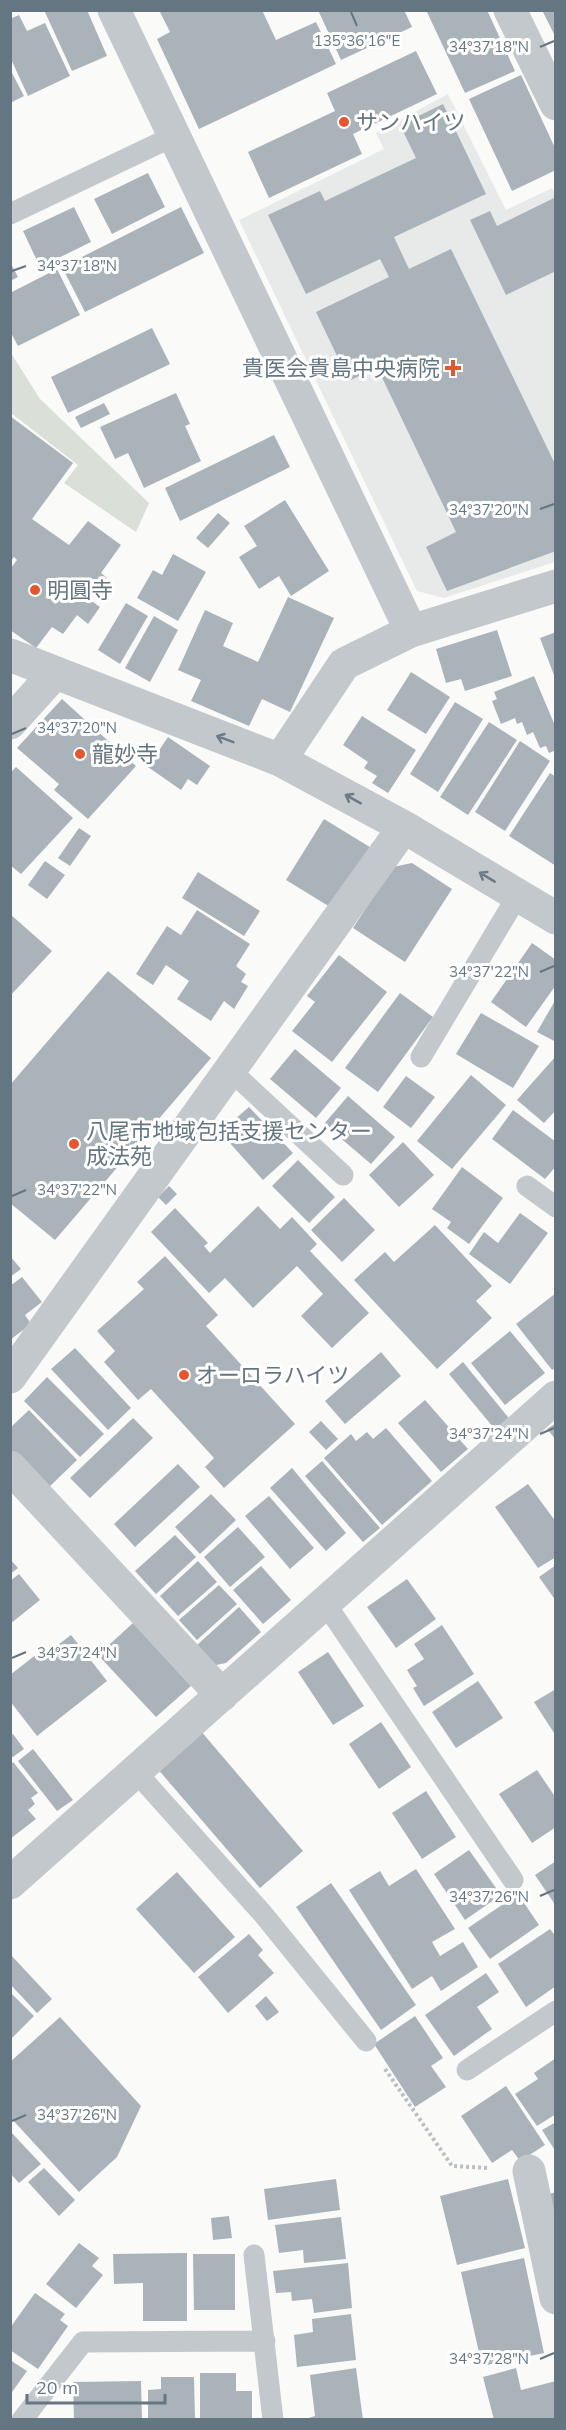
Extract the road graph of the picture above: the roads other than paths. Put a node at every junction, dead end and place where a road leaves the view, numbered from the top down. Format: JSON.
{"nodes":[{"id":1,"x":114,"y":10,"type":"edge"},
{"id":2,"x":510,"y":10,"type":"edge"},
{"id":3,"x":555,"y":104,"type":"edge"},
{"id":4,"x":174,"y":136,"type":"junction"},
{"id":5,"x":10,"y":214,"type":"edge"},
{"id":6,"x":555,"y":586,"type":"edge"},
{"id":7,"x":411,"y":631,"type":"junction"},
{"id":8,"x":10,"y":655,"type":"edge"},
{"id":9,"x":55,"y":673,"type":"junction"},
{"id":10,"x":10,"y":723,"type":"edge"},
{"id":11,"x":280,"y":760,"type":"junction"},
{"id":12,"x":404,"y":827,"type":"junction"},
{"id":13,"x":518,"y":896,"type":"junction"},
{"id":14,"x":555,"y":918,"type":"edge"},
{"id":15,"x":421,"y":1057,"type":"dead end"},
{"id":16,"x":230,"y":1070,"type":"junction"},
{"id":17,"x":343,"y":1175,"type":"dead end"},
{"id":18,"x":527,"y":1186,"type":"dead end"},
{"id":19,"x":555,"y":1208,"type":"edge"},
{"id":20,"x":10,"y":1377,"type":"edge"},
{"id":21,"x":555,"y":1397,"type":"edge"},
{"id":22,"x":10,"y":1467,"type":"edge"},
{"id":23,"x":325,"y":1603,"type":"junction"},
{"id":24,"x":222,"y":1695,"type":"junction"},
{"id":25,"x":136,"y":1772,"type":"junction"},
{"id":26,"x":12,"y":1878,"type":"edge"},
{"id":27,"x":513,"y":1880,"type":"dead end"},
{"id":28,"x":555,"y":2012,"type":"edge"},
{"id":29,"x":366,"y":2041,"type":"road end"},
{"id":30,"x":467,"y":2070,"type":"dead end"},
{"id":31,"x":529,"y":2171,"type":"road end"},
{"id":32,"x":254,"y":2255,"type":"dead end"},
{"id":33,"x":555,"y":2298,"type":"edge"},
{"id":34,"x":265,"y":2341,"type":"junction"},
{"id":35,"x":22,"y":2420,"type":"edge"},
{"id":36,"x":273,"y":2420,"type":"edge"}],
"edges":[{"from":1,"to":4,"type":"street"},
{"from":2,"to":3,"type":"street"},
{"from":4,"to":5,"type":"lane"},
{"from":4,"to":7,"type":"street"},
{"from":6,"to":7,"type":"street"},
{"from":7,"to":11,"type":"street"},
{"from":8,"to":9,"type":"street"},
{"from":9,"to":10,"type":"street"},
{"from":11,"to":9,"type":"street","one_way":true},
{"from":12,"to":11,"type":"street","one_way":true},
{"from":13,"to":12,"type":"street","one_way":true},
{"from":12,"to":16,"type":"street"},
{"from":13,"to":14,"type":"street"},
{"from":13,"to":15,"type":"lane"},
{"from":16,"to":17,"type":"lane"},
{"from":16,"to":20,"type":"street"},
{"from":18,"to":19,"type":"lane"},
{"from":21,"to":23,"type":"street"},
{"from":22,"to":24,"type":"street"},
{"from":23,"to":24,"type":"street"},
{"from":23,"to":27,"type":"lane"},
{"from":24,"to":25,"type":"street"},
{"from":25,"to":26,"type":"street"},
{"from":25,"to":29,"type":"lane"},
{"from":28,"to":30,"type":"lane"},
{"from":31,"to":33,"type":"street"},
{"from":32,"to":34,"type":"lane"},
{"from":34,"to":35,"type":"lane"},
{"from":34,"to":36,"type":"lane"}]}
